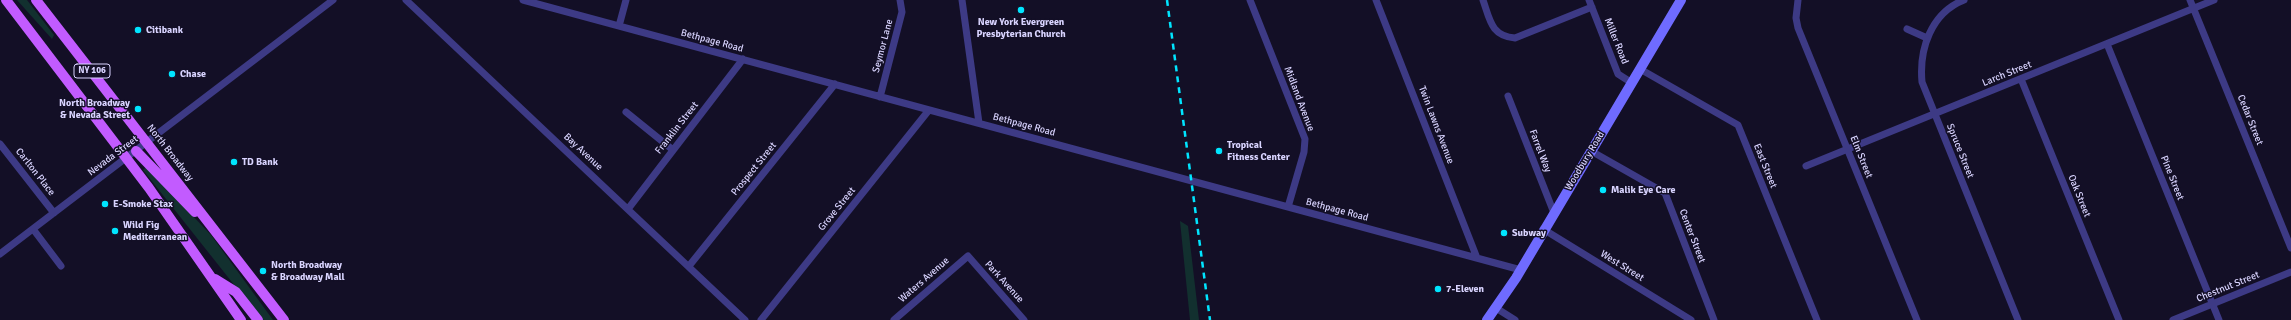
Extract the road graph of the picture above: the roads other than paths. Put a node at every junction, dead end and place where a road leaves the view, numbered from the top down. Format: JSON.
{"nodes":[{"id":1,"x":6,"y":0,"type":"edge"},
{"id":2,"x":36,"y":0,"type":"edge"},
{"id":3,"x":333,"y":0,"type":"edge"},
{"id":4,"x":406,"y":0,"type":"edge"},
{"id":5,"x":522,"y":0,"type":"edge"},
{"id":6,"x":626,"y":0,"type":"edge"},
{"id":7,"x":900,"y":0,"type":"edge"},
{"id":8,"x":962,"y":0,"type":"edge"},
{"id":9,"x":1250,"y":0,"type":"edge"},
{"id":10,"x":1376,"y":0,"type":"edge"},
{"id":11,"x":1483,"y":0,"type":"edge"},
{"id":12,"x":1588,"y":0,"type":"edge"},
{"id":13,"x":1681,"y":0,"type":"edge"},
{"id":14,"x":1798,"y":0,"type":"edge"},
{"id":15,"x":1964,"y":0,"type":"edge"},
{"id":16,"x":2190,"y":0,"type":"edge"},
{"id":17,"x":2214,"y":0,"type":"edge"},
{"id":18,"x":1592,"y":8,"type":"junction"},
{"id":19,"x":2194,"y":8,"type":"junction"},
{"id":20,"x":619,"y":26,"type":"junction"},
{"id":21,"x":1907,"y":29,"type":"dead end"},
{"id":22,"x":1927,"y":38,"type":"junction"},
{"id":23,"x":2107,"y":44,"type":"junction"},
{"id":24,"x":743,"y":59,"type":"junction"},
{"id":25,"x":1640,"y":69,"type":"junction"},
{"id":26,"x":2021,"y":79,"type":"junction"},
{"id":27,"x":1632,"y":83,"type":"junction"},
{"id":28,"x":834,"y":84,"type":"junction"},
{"id":29,"x":1508,"y":96,"type":"dead end"},
{"id":30,"x":880,"y":97,"type":"junction"},
{"id":31,"x":929,"y":110,"type":"junction"},
{"id":32,"x":626,"y":112,"type":"dead end"},
{"id":33,"x":1934,"y":114,"type":"junction"},
{"id":34,"x":979,"y":123,"type":"junction"},
{"id":35,"x":147,"y":143,"type":"junction"},
{"id":36,"x":0,"y":144,"type":"edge"},
{"id":37,"x":673,"y":150,"type":"junction"},
{"id":38,"x":1848,"y":150,"type":"junction"},
{"id":39,"x":136,"y":151,"type":"junction"},
{"id":40,"x":1591,"y":151,"type":"junction"},
{"id":41,"x":125,"y":159,"type":"junction"},
{"id":42,"x":1806,"y":166,"type":"dead end"},
{"id":43,"x":1288,"y":207,"type":"junction"},
{"id":44,"x":628,"y":209,"type":"junction"},
{"id":45,"x":54,"y":213,"type":"junction"},
{"id":46,"x":1554,"y":213,"type":"junction"},
{"id":47,"x":33,"y":229,"type":"junction"},
{"id":48,"x":1543,"y":229,"type":"junction"},
{"id":49,"x":217,"y":233,"type":"junction"},
{"id":50,"x":2291,"y":248,"type":"edge"},
{"id":51,"x":0,"y":254,"type":"edge"},
{"id":52,"x":968,"y":256,"type":"joint"},
{"id":53,"x":1477,"y":258,"type":"junction"},
{"id":54,"x":61,"y":266,"type":"dead end"},
{"id":55,"x":689,"y":266,"type":"junction"},
{"id":56,"x":1521,"y":270,"type":"junction"},
{"id":57,"x":2291,"y":272,"type":"edge"},
{"id":58,"x":210,"y":276,"type":"junction"},
{"id":59,"x":2213,"y":304,"type":"junction"},
{"id":60,"x":1496,"y":308,"type":"junction"},
{"id":61,"x":241,"y":320,"type":"edge"},
{"id":62,"x":258,"y":320,"type":"edge"},
{"id":63,"x":284,"y":320,"type":"edge"},
{"id":64,"x":745,"y":320,"type":"edge"},
{"id":65,"x":761,"y":320,"type":"edge"},
{"id":66,"x":894,"y":320,"type":"edge"},
{"id":67,"x":1024,"y":320,"type":"edge"},
{"id":68,"x":1487,"y":320,"type":"edge"},
{"id":69,"x":1515,"y":320,"type":"edge"},
{"id":70,"x":1691,"y":320,"type":"edge"},
{"id":71,"x":1714,"y":320,"type":"edge"},
{"id":72,"x":1816,"y":320,"type":"edge"},
{"id":73,"x":1917,"y":320,"type":"edge"},
{"id":74,"x":2018,"y":320,"type":"edge"},
{"id":75,"x":2118,"y":320,"type":"edge"},
{"id":76,"x":2173,"y":320,"type":"edge"},
{"id":77,"x":2219,"y":320,"type":"edge"}],
"edges":[{"from":1,"to":41,"type":"main road","number":"NY 106"},
{"from":2,"to":35,"type":"main road","name":"North Broadway","number":"NY 106"},
{"from":3,"to":35,"type":"street","name":"Nevada Street"},
{"from":4,"to":44,"type":"street","name":"Bay Avenue"},
{"from":5,"to":20,"type":"street","name":"Bethpage Road"},
{"from":6,"to":20,"type":"street"},
{"from":7,"to":30,"type":"street","name":"Seymor Lane"},
{"from":8,"to":34,"type":"street"},
{"from":9,"to":43,"type":"street","name":"Midland Avenue"},
{"from":10,"to":53,"type":"street","name":"Twin Lawns Avenue"},
{"from":11,"to":18,"type":"street"},
{"from":12,"to":18,"type":"street","name":"Miller Road"},
{"from":13,"to":25,"type":"main road","name":"Woodbury Road"},
{"from":14,"to":38,"type":"street","name":"Elm Street"},
{"from":15,"to":22,"type":"street","name":"Spruce Street"},
{"from":16,"to":19,"type":"street","name":"Cedar Street"},
{"from":17,"to":19,"type":"street","name":"Larch Street"},
{"from":18,"to":27,"type":"street","name":"Miller Road"},
{"from":19,"to":23,"type":"street","name":"Larch Street"},
{"from":19,"to":50,"type":"street","name":"Cedar Street"},
{"from":20,"to":24,"type":"street","name":"Bethpage Road"},
{"from":21,"to":22,"type":"street"},
{"from":22,"to":33,"type":"street","name":"Spruce Street"},
{"from":23,"to":26,"type":"street","name":"Larch Street"},
{"from":23,"to":59,"type":"street","name":"Pine Street"},
{"from":24,"to":28,"type":"street","name":"Bethpage Road"},
{"from":24,"to":37,"type":"street","name":"Franklin Street"},
{"from":25,"to":27,"type":"main road","name":"Woodbury Road"},
{"from":25,"to":72,"type":"street","name":"East Street"},
{"from":26,"to":33,"type":"street","name":"Larch Street"},
{"from":26,"to":75,"type":"street","name":"Oak Street"},
{"from":27,"to":40,"type":"main road","name":"Woodbury Road"},
{"from":28,"to":30,"type":"street","name":"Bethpage Road"},
{"from":28,"to":55,"type":"street","name":"Prospect Street"},
{"from":29,"to":46,"type":"street","name":"Farrel Way"},
{"from":30,"to":31,"type":"street","name":"Bethpage Road"},
{"from":31,"to":34,"type":"street","name":"Bethpage Road"},
{"from":31,"to":65,"type":"street","name":"Grove Street"},
{"from":32,"to":37,"type":"street"},
{"from":33,"to":38,"type":"street","name":"Larch Street"},
{"from":33,"to":74,"type":"street","name":"Spruce Street"},
{"from":34,"to":43,"type":"street","name":"Bethpage Road"},
{"from":35,"to":39,"type":"street","name":"Nevada Street"},
{"from":35,"to":49,"type":"main road","name":"North Broadway","number":"NY 106"},
{"from":36,"to":45,"type":"street","name":"Carlton Place"},
{"from":37,"to":44,"type":"street","name":"Franklin Street"},
{"from":38,"to":42,"type":"street","name":"Larch Street"},
{"from":38,"to":73,"type":"street","name":"Elm Street"},
{"from":39,"to":41,"type":"street","name":"Nevada Street"},
{"from":39,"to":49,"type":"main road"},
{"from":40,"to":46,"type":"main road","name":"Woodbury Road"},
{"from":40,"to":71,"type":"street","name":"Center Street"},
{"from":41,"to":45,"type":"street","name":"Nevada Street"},
{"from":41,"to":58,"type":"main road","number":"NY 106"},
{"from":43,"to":53,"type":"street","name":"Bethpage Road"},
{"from":44,"to":55,"type":"street","name":"Bay Avenue"},
{"from":45,"to":47,"type":"street","name":"Nevada Street"},
{"from":46,"to":48,"type":"main road","name":"Woodbury Road"},
{"from":47,"to":51,"type":"street","name":"Nevada Street"},
{"from":47,"to":54,"type":"street"},
{"from":48,"to":56,"type":"main road","name":"Woodbury Road"},
{"from":48,"to":70,"type":"street","name":"West Street"},
{"from":49,"to":63,"type":"main road","name":"North Broadway","number":"NY 106"},
{"from":52,"to":66,"type":"street","name":"Waters Avenue"},
{"from":52,"to":67,"type":"street","name":"Park Avenue"},
{"from":53,"to":56,"type":"street","name":"Bethpage Road"},
{"from":55,"to":64,"type":"street","name":"Bay Avenue"},
{"from":56,"to":60,"type":"main road","name":"Woodbury Road"},
{"from":57,"to":59,"type":"street","name":"Chestnut Street"},
{"from":58,"to":61,"type":"main road","number":"NY 106"},
{"from":58,"to":62,"type":"main road"},
{"from":59,"to":76,"type":"street","name":"Chestnut Street"},
{"from":59,"to":77,"type":"street","name":"Pine Street"},
{"from":60,"to":68,"type":"main road","name":"Woodbury Road"},
{"from":60,"to":69,"type":"street"}]}
